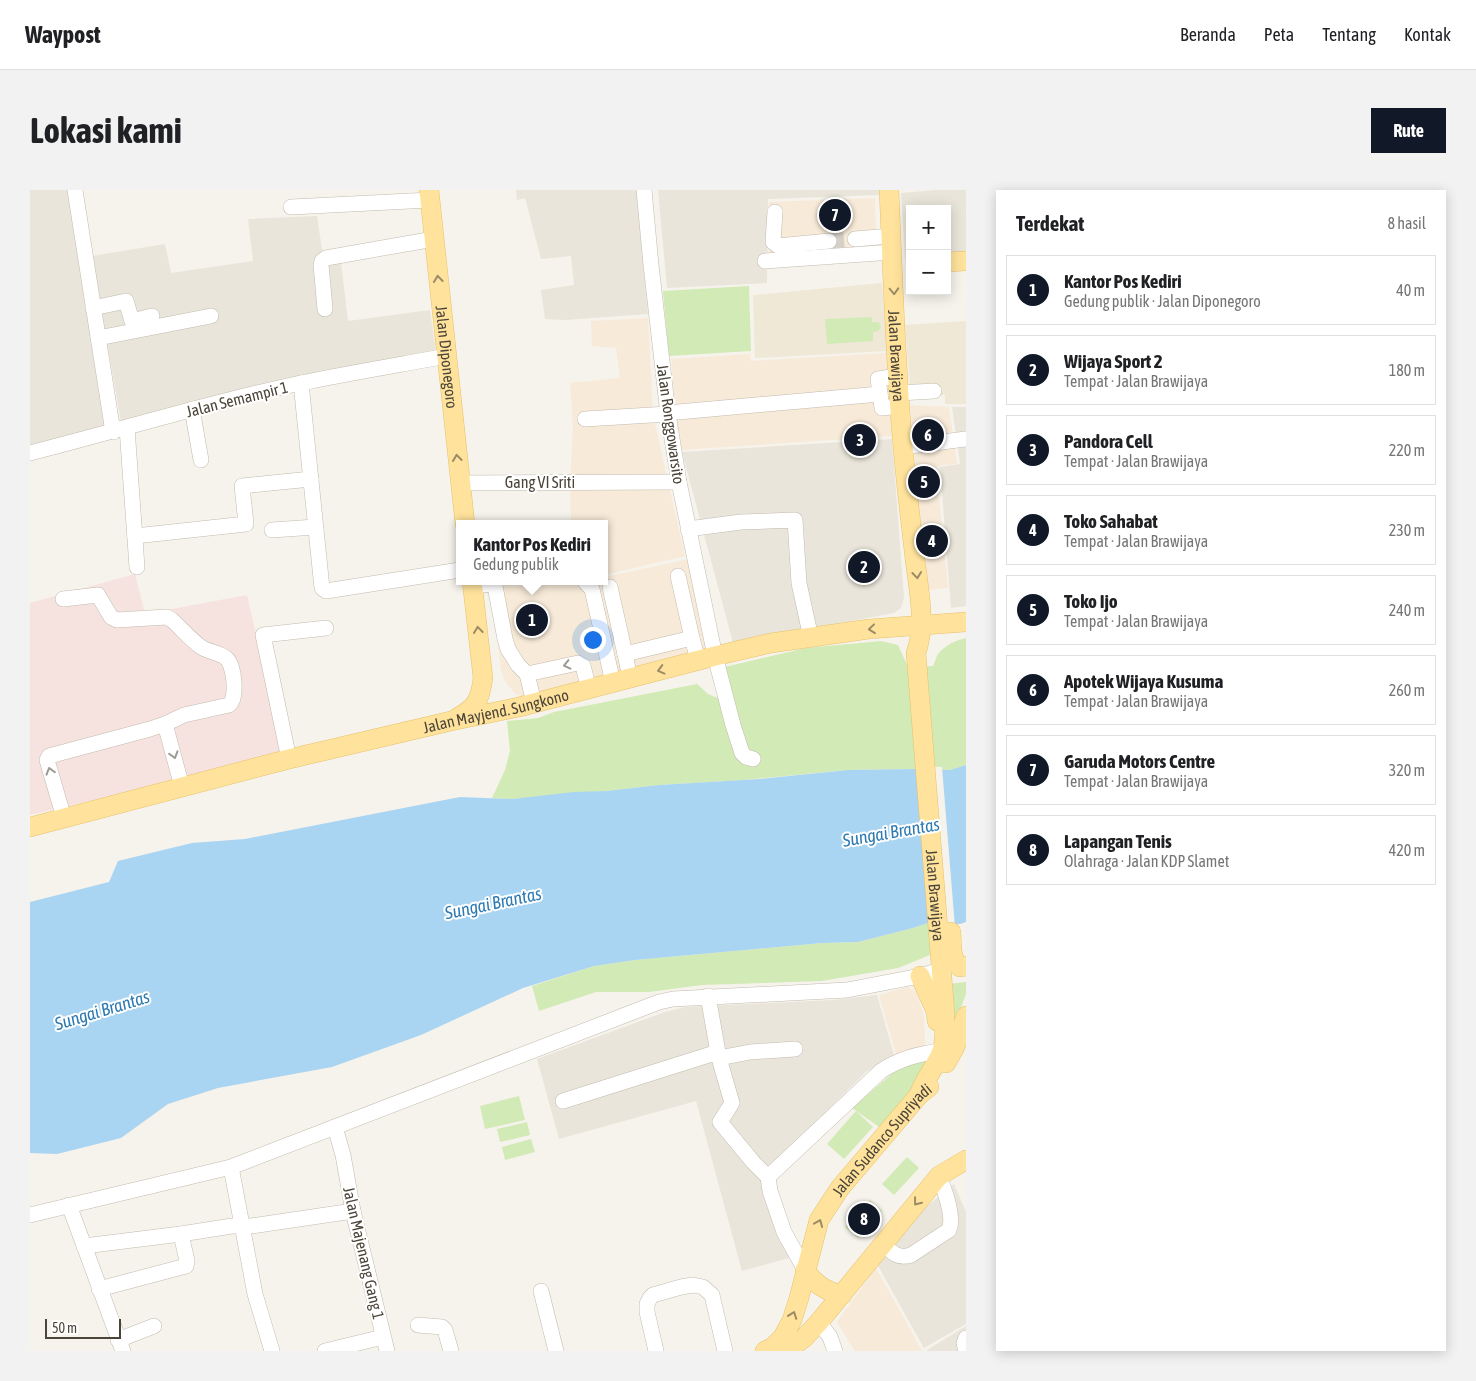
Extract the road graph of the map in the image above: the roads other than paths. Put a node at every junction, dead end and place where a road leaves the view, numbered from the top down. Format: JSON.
{"nodes":[{"id":1,"x":75,"y":190,"type":"edge"},
{"id":2,"x":644,"y":190,"type":"edge"},
{"id":3,"x":889,"y":190,"type":"edge"},
{"id":4,"x":429,"y":195,"type":"edge"},
{"id":5,"x":395,"y":196,"type":"edge"},
{"id":6,"x":291,"y":207,"type":"dead end"},
{"id":7,"x":775,"y":212,"type":"dead end"},
{"id":8,"x":434,"y":239,"type":"junction"},
{"id":9,"x":855,"y":239,"type":"tunnel mouth"},
{"id":10,"x":830,"y":241,"type":"tunnel mouth"},
{"id":11,"x":897,"y":254,"type":"edge"},
{"id":12,"x":765,"y":261,"type":"dead end"},
{"id":13,"x":966,"y":261,"type":"edge"},
{"id":14,"x":951,"y":262,"type":"edge"},
{"id":15,"x":94,"y":308,"type":"junction"},
{"id":16,"x":325,"y":309,"type":"dead end"},
{"id":17,"x":152,"y":316,"type":"dead end"},
{"id":18,"x":211,"y":316,"type":"dead end"},
{"id":19,"x":98,"y":338,"type":"junction"},
{"id":20,"x":446,"y":356,"type":"junction"},
{"id":21,"x":302,"y":383,"type":"junction"},
{"id":22,"x":899,"y":392,"type":"junction"},
{"id":23,"x":934,"y":392,"type":"dead end"},
{"id":24,"x":880,"y":394,"type":"junction"},
{"id":25,"x":192,"y":409,"type":"junction"},
{"id":26,"x":671,"y":415,"type":"junction"},
{"id":27,"x":585,"y":419,"type":"dead end"},
{"id":28,"x":120,"y":430,"type":"junction"},
{"id":29,"x":966,"y":439,"type":"edge"},
{"id":30,"x":903,"y":447,"type":"junction"},
{"id":31,"x":30,"y":453,"type":"edge"},
{"id":32,"x":201,"y":460,"type":"dead end"},
{"id":33,"x":311,"y":478,"type":"junction"},
{"id":34,"x":679,"y":482,"type":"junction"},
{"id":35,"x":460,"y":483,"type":"junction"},
{"id":36,"x":465,"y":520,"type":"edge"},
{"id":37,"x":315,"y":527,"type":"junction"},
{"id":38,"x":688,"y":529,"type":"junction"},
{"id":39,"x":272,"y":530,"type":"dead end"},
{"id":40,"x":135,"y":536,"type":"junction"},
{"id":41,"x":137,"y":567,"type":"dead end"},
{"id":42,"x":456,"y":571,"type":"edge"},
{"id":43,"x":678,"y":576,"type":"dead end"},
{"id":44,"x":472,"y":585,"type":"edge"},
{"id":45,"x":494,"y":585,"type":"edge"},
{"id":46,"x":589,"y":585,"type":"edge"},
{"id":47,"x":610,"y":587,"type":"dead end"},
{"id":48,"x":64,"y":599,"type":"dead end"},
{"id":49,"x":966,"y":622,"type":"edge"},
{"id":50,"x":326,"y":628,"type":"dead end"},
{"id":51,"x":921,"y":634,"type":"junction"},
{"id":52,"x":692,"y":638,"type":"junction"},
{"id":53,"x":811,"y":638,"type":"junction"},
{"id":54,"x":625,"y":654,"type":"junction"},
{"id":55,"x":707,"y":658,"type":"junction"},
{"id":56,"x":526,"y":674,"type":"junction"},
{"id":57,"x":483,"y":678,"type":"junction"},
{"id":58,"x":622,"y":680,"type":"junction"},
{"id":59,"x":589,"y":689,"type":"junction"},
{"id":60,"x":526,"y":705,"type":"junction"},
{"id":61,"x":452,"y":721,"type":"junction"},
{"id":62,"x":165,"y":724,"type":"junction"},
{"id":63,"x":289,"y":759,"type":"junction"},
{"id":64,"x":753,"y":760,"type":"dead end"},
{"id":65,"x":182,"y":787,"type":"junction"},
{"id":66,"x":64,"y":818,"type":"junction"},
{"id":67,"x":30,"y":827,"type":"edge"},
{"id":68,"x":946,"y":950,"type":"junction"},
{"id":69,"x":966,"y":966,"type":"edge"},
{"id":70,"x":941,"y":970,"type":"junction"},
{"id":71,"x":920,"y":976,"type":"junction"},
{"id":72,"x":708,"y":996,"type":"junction"},
{"id":73,"x":966,"y":1016,"type":"edge"},
{"id":74,"x":943,"y":1046,"type":"junction"},
{"id":75,"x":795,"y":1049,"type":"dead end"},
{"id":76,"x":718,"y":1055,"type":"junction"},
{"id":77,"x":919,"y":1095,"type":"junction"},
{"id":78,"x":563,"y":1100,"type":"dead end"},
{"id":79,"x":337,"y":1132,"type":"junction"},
{"id":80,"x":966,"y":1160,"type":"edge"},
{"id":81,"x":231,"y":1167,"type":"junction"},
{"id":82,"x":939,"y":1176,"type":"junction"},
{"id":83,"x":768,"y":1177,"type":"junction"},
{"id":84,"x":69,"y":1205,"type":"junction"},
{"id":85,"x":353,"y":1211,"type":"junction"},
{"id":86,"x":30,"y":1215,"type":"edge"},
{"id":87,"x":241,"y":1226,"type":"junction"},
{"id":88,"x":181,"y":1234,"type":"junction"},
{"id":89,"x":884,"y":1244,"type":"junction"},
{"id":90,"x":84,"y":1246,"type":"junction"},
{"id":91,"x":805,"y":1270,"type":"junction"},
{"id":92,"x":99,"y":1289,"type":"junction"},
{"id":93,"x":541,"y":1290,"type":"dead end"},
{"id":94,"x":842,"y":1295,"type":"junction"},
{"id":95,"x":819,"y":1322,"type":"junction"},
{"id":96,"x":418,"y":1325,"type":"dead end"},
{"id":97,"x":154,"y":1326,"type":"dead end"},
{"id":98,"x":966,"y":1338,"type":"edge"},
{"id":99,"x":385,"y":1344,"type":"edge"},
{"id":100,"x":120,"y":1346,"type":"edge"},
{"id":101,"x":272,"y":1351,"type":"edge"},
{"id":102,"x":325,"y":1351,"type":"edge"},
{"id":103,"x":451,"y":1351,"type":"edge"},
{"id":104,"x":556,"y":1351,"type":"edge"},
{"id":105,"x":656,"y":1351,"type":"edge"},
{"id":106,"x":725,"y":1351,"type":"edge"},
{"id":107,"x":765,"y":1351,"type":"edge"},
{"id":108,"x":785,"y":1351,"type":"edge"},
{"id":109,"x":835,"y":1351,"type":"edge"},
{"id":110,"x":966,"y":1351,"type":"edge"}],
"edges":[{"from":1,"to":15,"type":"street"},
{"from":2,"to":26,"type":"street","name":"Jalan Ronggowarsito"},
{"from":3,"to":11,"type":"main road","name":"Jalan Brawijaya"},
{"from":4,"to":5,"type":"street"},
{"from":4,"to":8,"type":"main road","name":"Jalan Diponegoro"},
{"from":5,"to":6,"type":"street"},
{"from":7,"to":10,"type":"street"},
{"from":8,"to":16,"type":"street"},
{"from":20,"to":8,"type":"main road","name":"Jalan Diponegoro","one_way":true},
{"from":9,"to":11,"type":"street"},
{"from":11,"to":12,"type":"street"},
{"from":11,"to":22,"type":"main road","name":"Jalan Brawijaya","one_way":true},
{"from":13,"to":14,"type":"main road"},
{"from":15,"to":17,"type":"street"},
{"from":15,"to":19,"type":"street"},
{"from":18,"to":19,"type":"street"},
{"from":19,"to":28,"type":"street"},
{"from":20,"to":21,"type":"street","name":"Jalan Semampir 1"},
{"from":35,"to":20,"type":"main road","name":"Jalan Diponegoro","one_way":true},
{"from":21,"to":25,"type":"street","name":"Jalan Semampir 1"},
{"from":21,"to":33,"type":"street"},
{"from":22,"to":23,"type":"street"},
{"from":22,"to":24,"type":"street"},
{"from":22,"to":24,"type":"street"},
{"from":22,"to":30,"type":"main road","name":"Jalan Brawijaya"},
{"from":24,"to":26,"type":"street"},
{"from":25,"to":28,"type":"street","name":"Jalan Semampir 1"},
{"from":25,"to":32,"type":"street"},
{"from":26,"to":27,"type":"street"},
{"from":26,"to":34,"type":"street","name":"Jalan Ronggowarsito"},
{"from":28,"to":31,"type":"street","name":"Jalan Semampir 1"},
{"from":28,"to":40,"type":"street"},
{"from":29,"to":30,"type":"street"},
{"from":30,"to":51,"type":"main road","name":"Jalan Brawijaya","one_way":true},
{"from":33,"to":37,"type":"street"},
{"from":33,"to":40,"type":"street"},
{"from":34,"to":35,"type":"street","name":"Gang VI Sriti"},
{"from":34,"to":38,"type":"street","name":"Jalan Ronggowarsito"},
{"from":35,"to":36,"type":"main road","name":"Jalan Diponegoro"},
{"from":37,"to":39,"type":"street"},
{"from":37,"to":42,"type":"street"},
{"from":38,"to":53,"type":"street"},
{"from":38,"to":55,"type":"street","name":"Jalan Ronggowarsito"},
{"from":40,"to":41,"type":"street"},
{"from":43,"to":52,"type":"street"},
{"from":57,"to":44,"type":"main road","one_way":true},
{"from":45,"to":56,"type":"street"},
{"from":46,"to":58,"type":"street"},
{"from":47,"to":54,"type":"street"},
{"from":48,"to":62,"type":"street"},
{"from":49,"to":51,"type":"main road","name":"Jalan Mayjend. Sungkono"},
{"from":50,"to":63,"type":"street"},
{"from":51,"to":53,"type":"main road","name":"Jalan Mayjend. Sungkono","one_way":true},
{"from":51,"to":68,"type":"main road","name":"Jalan Brawijaya"},
{"from":52,"to":54,"type":"street"},
{"from":52,"to":55,"type":"street"},
{"from":53,"to":55,"type":"main road","name":"Jalan Mayjend. Sungkono"},
{"from":54,"to":58,"type":"street"},
{"from":55,"to":58,"type":"main road","name":"Jalan Mayjend. Sungkono","one_way":true},
{"from":55,"to":64,"type":"street"},
{"from":59,"to":56,"type":"street","one_way":true},
{"from":56,"to":60,"type":"street"},
{"from":57,"to":60,"type":"main road"},
{"from":57,"to":61,"type":"main road"},
{"from":58,"to":59,"type":"main road","name":"Jalan Mayjend. Sungkono"},
{"from":59,"to":60,"type":"main road","name":"Jalan Mayjend. Sungkono"},
{"from":60,"to":61,"type":"main road","name":"Jalan Mayjend. Sungkono"},
{"from":61,"to":63,"type":"main road","name":"Jalan Mayjend. Sungkono"},
{"from":62,"to":65,"type":"street","one_way":true},
{"from":66,"to":62,"type":"street","one_way":true},
{"from":63,"to":65,"type":"main road","name":"Jalan Mayjend. Sungkono"},
{"from":65,"to":66,"type":"main road","name":"Jalan Mayjend. Sungkono"},
{"from":66,"to":67,"type":"main road","name":"Jalan Mayjend. Sungkono"},
{"from":68,"to":69,"type":"main road"},
{"from":68,"to":70,"type":"main road","name":"Jalan Brawijaya"},
{"from":70,"to":71,"type":"street"},
{"from":70,"to":74,"type":"main road","name":"Jalan Brawijaya"},
{"from":71,"to":72,"type":"street"},
{"from":71,"to":74,"type":"main road"},
{"from":72,"to":76,"type":"street"},
{"from":72,"to":79,"type":"street"},
{"from":73,"to":77,"type":"main road","name":"Jalan Sudanco Supriyadi"},
{"from":74,"to":77,"type":"main road"},
{"from":74,"to":83,"type":"street"},
{"from":75,"to":76,"type":"street"},
{"from":76,"to":78,"type":"street"},
{"from":76,"to":83,"type":"street"},
{"from":91,"to":77,"type":"main road","name":"Jalan Sudanco Supriyadi","one_way":true},
{"from":79,"to":81,"type":"street"},
{"from":79,"to":85,"type":"street","name":"Jalan Majenang Gang 1"},
{"from":80,"to":82,"type":"main road"},
{"from":81,"to":84,"type":"street"},
{"from":81,"to":87,"type":"street"},
{"from":82,"to":89,"type":"main road","one_way":true},
{"from":82,"to":89,"type":"street"},
{"from":83,"to":91,"type":"street"},
{"from":84,"to":86,"type":"street"},
{"from":84,"to":90,"type":"street"},
{"from":85,"to":87,"type":"street"},
{"from":85,"to":99,"type":"street","name":"Jalan Majenang Gang 1"},
{"from":87,"to":88,"type":"street"},
{"from":87,"to":101,"type":"street"},
{"from":88,"to":90,"type":"street"},
{"from":88,"to":92,"type":"street"},
{"from":89,"to":94,"type":"main road"},
{"from":90,"to":92,"type":"street"},
{"from":91,"to":94,"type":"main road"},
{"from":107,"to":91,"type":"main road","name":"Jalan Sudanco Supriyadi","one_way":true},
{"from":92,"to":100,"type":"street"},
{"from":93,"to":104,"type":"street"},
{"from":94,"to":95,"type":"main road"},
{"from":95,"to":108,"type":"main road"},
{"from":95,"to":109,"type":"street"},
{"from":96,"to":103,"type":"street"},
{"from":97,"to":100,"type":"street"},
{"from":98,"to":110,"type":"street"},
{"from":99,"to":102,"type":"street"},
{"from":105,"to":106,"type":"street"}]}
